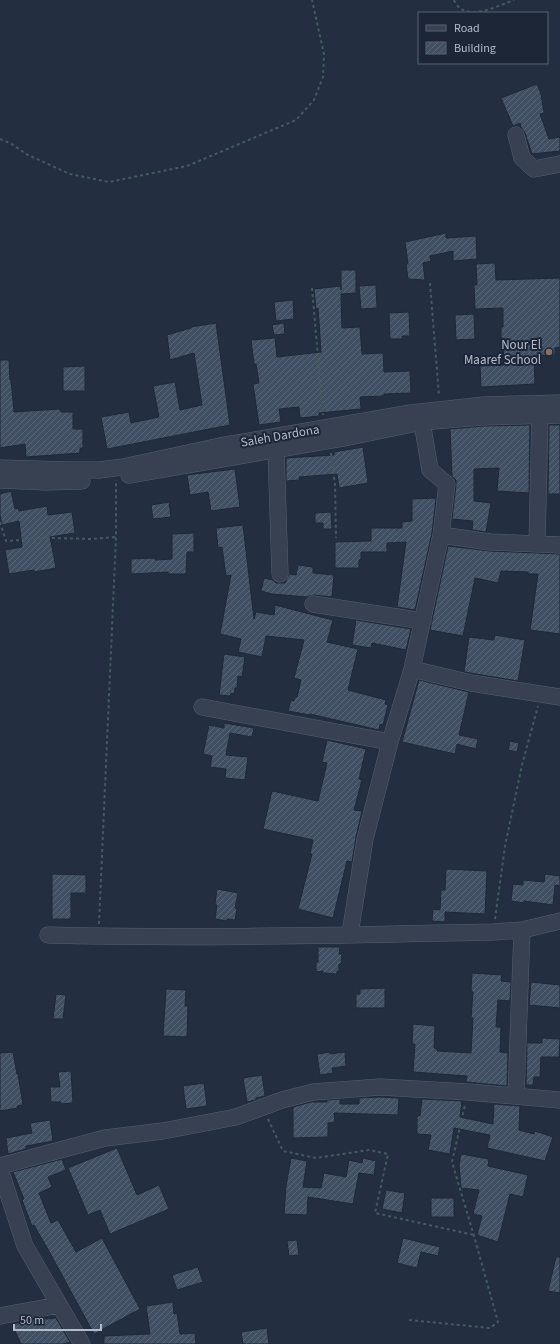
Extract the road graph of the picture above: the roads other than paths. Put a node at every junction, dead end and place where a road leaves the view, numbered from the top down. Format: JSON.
{"nodes":[{"id":1,"x":516,"y":135,"type":"dead end"},
{"id":2,"x":560,"y":164,"type":"edge"},
{"id":3,"x":560,"y":403,"type":"edge"},
{"id":4,"x":540,"y":415,"type":"junction"},
{"id":5,"x":560,"y":415,"type":"edge"},
{"id":6,"x":422,"y":422,"type":"junction"},
{"id":7,"x":327,"y":434,"type":"junction"},
{"id":8,"x":276,"y":450,"type":"junction"},
{"id":9,"x":0,"y":468,"type":"edge"},
{"id":10,"x":0,"y":480,"type":"edge"},
{"id":11,"x":441,"y":535,"type":"junction"},
{"id":12,"x":537,"y":544,"type":"junction"},
{"id":13,"x":560,"y":545,"type":"edge"},
{"id":14,"x":280,"y":574,"type":"dead end"},
{"id":15,"x":313,"y":604,"type":"dead end"},
{"id":16,"x":423,"y":621,"type":"junction"},
{"id":17,"x":412,"y":669,"type":"junction"},
{"id":18,"x":560,"y":696,"type":"edge"},
{"id":19,"x":202,"y":707,"type":"dead end"},
{"id":20,"x":390,"y":742,"type":"junction"},
{"id":21,"x":560,"y":921,"type":"edge"},
{"id":22,"x":522,"y":930,"type":"junction"},
{"id":23,"x":350,"y":934,"type":"junction"},
{"id":24,"x":48,"y":935,"type":"dead end"},
{"id":25,"x":516,"y":1096,"type":"junction"},
{"id":26,"x":560,"y":1100,"type":"edge"},
{"id":27,"x":0,"y":1166,"type":"edge"},
{"id":28,"x":0,"y":1169,"type":"edge"},
{"id":29,"x":59,"y":1305,"type":"junction"},
{"id":30,"x":0,"y":1316,"type":"edge"},
{"id":31,"x":82,"y":1344,"type":"edge"}],
"edges":[{"from":1,"to":2,"type":"street"},
{"from":3,"to":7,"type":"street","name":"Saleh Dardona"},
{"from":4,"to":5,"type":"street","name":"Saleh Dardona"},
{"from":4,"to":6,"type":"street","name":"Saleh Dardona"},
{"from":4,"to":12,"type":"street"},
{"from":6,"to":7,"type":"street","name":"Saleh Dardona"},
{"from":6,"to":11,"type":"street"},
{"from":7,"to":8,"type":"street","name":"Saleh Dardona"},
{"from":7,"to":9,"type":"street","name":"Saleh Dardona"},
{"from":8,"to":10,"type":"street","name":"Saleh Dardona"},
{"from":8,"to":14,"type":"street"},
{"from":11,"to":12,"type":"street"},
{"from":11,"to":16,"type":"street"},
{"from":12,"to":13,"type":"street"},
{"from":15,"to":16,"type":"street"},
{"from":16,"to":17,"type":"street"},
{"from":17,"to":18,"type":"street"},
{"from":17,"to":20,"type":"street"},
{"from":19,"to":20,"type":"street"},
{"from":20,"to":23,"type":"street"},
{"from":21,"to":22,"type":"street"},
{"from":22,"to":23,"type":"street"},
{"from":22,"to":25,"type":"street"},
{"from":23,"to":24,"type":"street"},
{"from":25,"to":26,"type":"street"},
{"from":25,"to":27,"type":"street"},
{"from":28,"to":29,"type":"street"},
{"from":29,"to":30,"type":"street"},
{"from":29,"to":31,"type":"street"}]}
